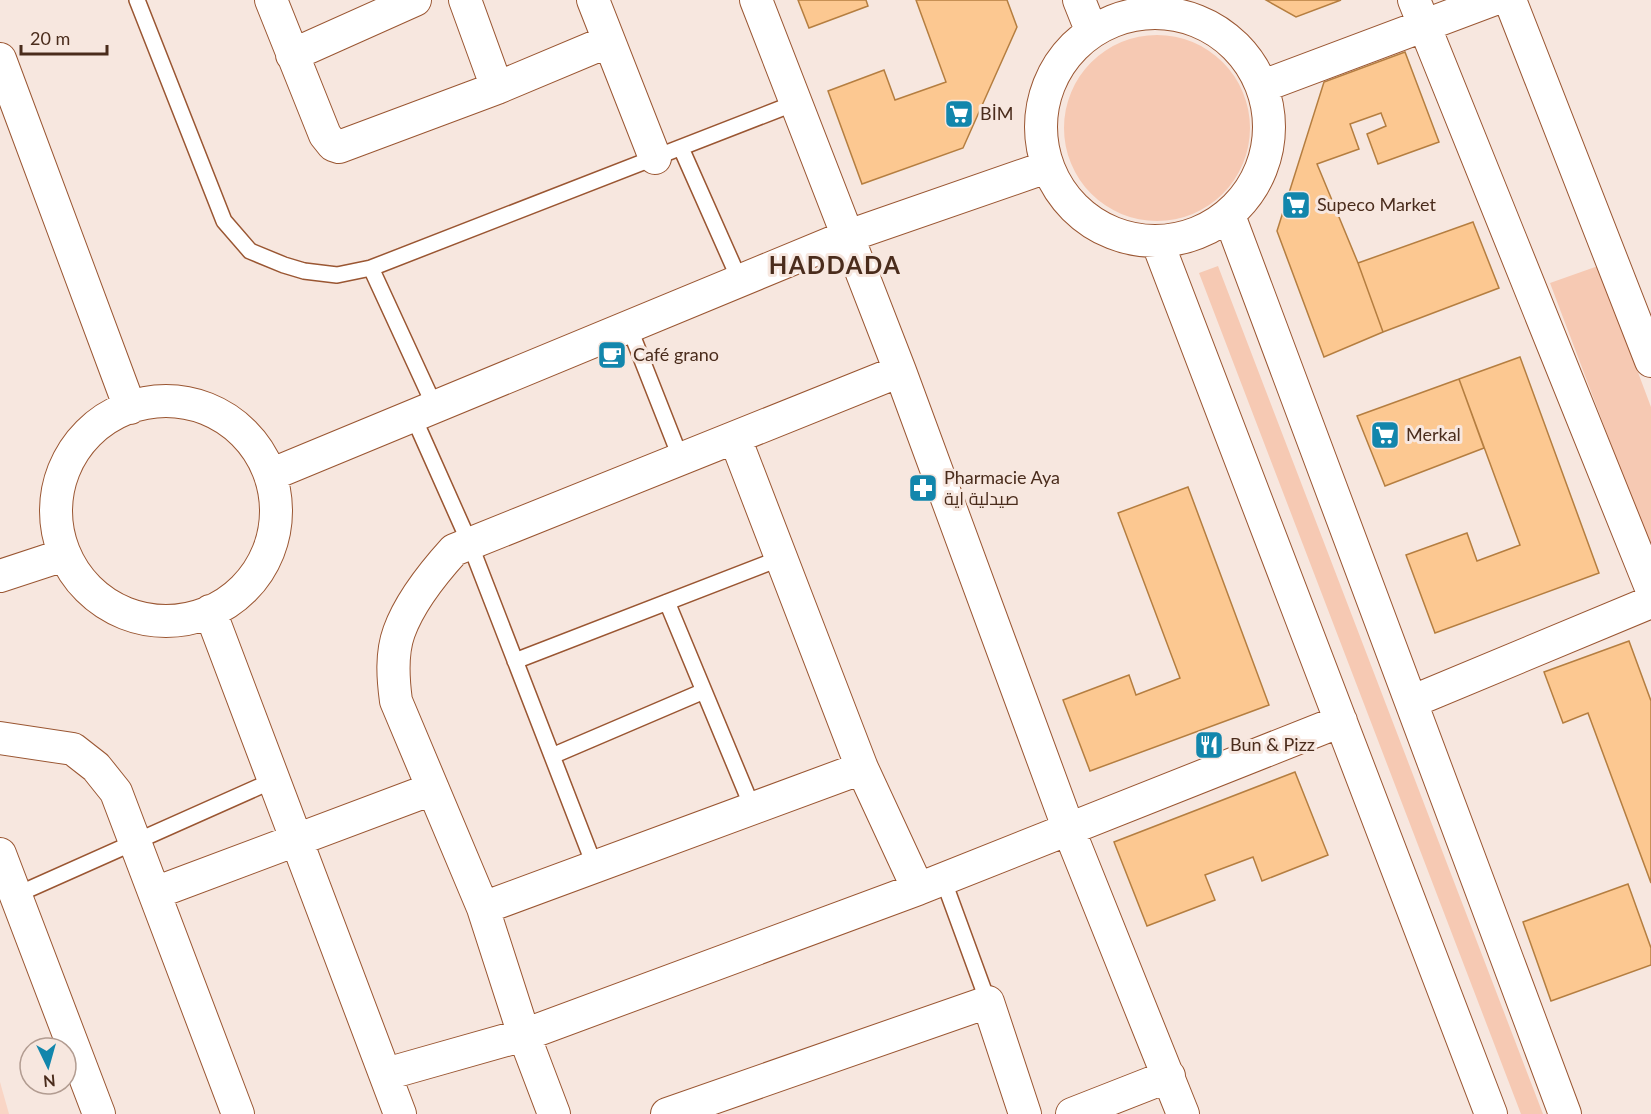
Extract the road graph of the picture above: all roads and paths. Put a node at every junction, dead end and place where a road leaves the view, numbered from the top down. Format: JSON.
{"nodes":[{"id":1,"x":137,"y":0,"type":"edge"},
{"id":2,"x":271,"y":0,"type":"edge"},
{"id":3,"x":415,"y":0,"type":"edge"},
{"id":4,"x":465,"y":0,"type":"edge"},
{"id":5,"x":593,"y":0,"type":"edge"},
{"id":6,"x":756,"y":0,"type":"edge"},
{"id":7,"x":1079,"y":0,"type":"edge"},
{"id":8,"x":1492,"y":0,"type":"edge"},
{"id":9,"x":1510,"y":0,"type":"edge"},
{"id":10,"x":1145,"y":6,"type":"edge"},
{"id":11,"x":1419,"y":12,"type":"edge"},
{"id":12,"x":1091,"y":30,"type":"junction"},
{"id":13,"x":609,"y":41,"type":"junction"},
{"id":14,"x":292,"y":55,"type":"junction"},
{"id":15,"x":0,"y":59,"type":"edge"},
{"id":16,"x":1263,"y":86,"type":"junction"},
{"id":17,"x":497,"y":88,"type":"junction"},
{"id":18,"x":795,"y":102,"type":"junction"},
{"id":19,"x":668,"y":153,"type":"junction"},
{"id":20,"x":1047,"y":166,"type":"junction"},
{"id":21,"x":1230,"y":218,"type":"junction"},
{"id":22,"x":848,"y":236,"type":"junction"},
{"id":23,"x":1157,"y":241,"type":"junction"},
{"id":24,"x":371,"y":268,"type":"junction"},
{"id":25,"x":740,"y":281,"type":"junction"},
{"id":26,"x":629,"y":327,"type":"junction"},
{"id":27,"x":1651,"y":361,"type":"edge"},
{"id":28,"x":900,"y":371,"type":"junction"},
{"id":29,"x":130,"y":408,"type":"junction"},
{"id":30,"x":424,"y":412,"type":"junction"},
{"id":31,"x":735,"y":438,"type":"junction"},
{"id":32,"x":681,"y":459,"type":"junction"},
{"id":33,"x":270,"y":475,"type":"junction"},
{"id":34,"x":470,"y":544,"type":"junction"},
{"id":35,"x":64,"y":555,"type":"junction"},
{"id":36,"x":781,"y":558,"type":"junction"},
{"id":37,"x":0,"y":576,"type":"edge"},
{"id":38,"x":1651,"y":588,"type":"edge"},
{"id":39,"x":667,"y":602,"type":"junction"},
{"id":40,"x":1651,"y":602,"type":"edge"},
{"id":41,"x":210,"y":611,"type":"junction"},
{"id":42,"x":515,"y":662,"type":"junction"},
{"id":43,"x":704,"y":691,"type":"junction"},
{"id":44,"x":1411,"y":702,"type":"junction"},
{"id":45,"x":1341,"y":721,"type":"junction"},
{"id":46,"x":0,"y":738,"type":"edge"},
{"id":47,"x":552,"y":756,"type":"junction"},
{"id":48,"x":862,"y":768,"type":"junction"},
{"id":49,"x":274,"y":780,"type":"junction"},
{"id":50,"x":432,"y":789,"type":"junction"},
{"id":51,"x":753,"y":809,"type":"junction"},
{"id":52,"x":1070,"y":830,"type":"junction"},
{"id":53,"x":135,"y":840,"type":"junction"},
{"id":54,"x":298,"y":841,"type":"junction"},
{"id":55,"x":0,"y":854,"type":"edge"},
{"id":56,"x":595,"y":867,"type":"junction"},
{"id":57,"x":930,"y":884,"type":"junction"},
{"id":58,"x":155,"y":893,"type":"junction"},
{"id":59,"x":16,"y":896,"type":"junction"},
{"id":60,"x":483,"y":908,"type":"junction"},
{"id":61,"x":988,"y":1002,"type":"junction"},
{"id":62,"x":524,"y":1035,"type":"junction"},
{"id":63,"x":386,"y":1074,"type":"junction"},
{"id":64,"x":1169,"y":1076,"type":"junction"},
{"id":65,"x":99,"y":1114,"type":"edge"},
{"id":66,"x":238,"y":1114,"type":"edge"},
{"id":67,"x":400,"y":1114,"type":"edge"},
{"id":68,"x":554,"y":1114,"type":"edge"},
{"id":69,"x":667,"y":1114,"type":"edge"},
{"id":70,"x":1025,"y":1114,"type":"edge"},
{"id":71,"x":1072,"y":1114,"type":"edge"},
{"id":72,"x":1184,"y":1114,"type":"edge"},
{"id":73,"x":1491,"y":1114,"type":"edge"},
{"id":74,"x":1564,"y":1114,"type":"edge"}],
"edges":[{"from":1,"to":24,"type":"lane"},
{"from":2,"to":14,"type":"street"},
{"from":3,"to":14,"type":"street"},
{"from":4,"to":17,"type":"street"},
{"from":5,"to":13,"type":"street"},
{"from":6,"to":18,"type":"street"},
{"from":7,"to":12,"type":"street"},
{"from":8,"to":11,"type":"street"},
{"from":9,"to":27,"type":"street"},
{"from":10,"to":12,"type":"street"},
{"from":10,"to":16,"type":"street"},
{"from":11,"to":16,"type":"street"},
{"from":11,"to":38,"type":"street"},
{"from":12,"to":20,"type":"street"},
{"from":13,"to":17,"type":"street"},
{"from":13,"to":19,"type":"street"},
{"from":14,"to":17,"type":"street"},
{"from":15,"to":29,"type":"street"},
{"from":16,"to":21,"type":"street"},
{"from":18,"to":19,"type":"lane"},
{"from":18,"to":22,"type":"street"},
{"from":19,"to":24,"type":"lane"},
{"from":19,"to":25,"type":"lane"},
{"from":20,"to":22,"type":"street"},
{"from":20,"to":23,"type":"street"},
{"from":21,"to":23,"type":"street"},
{"from":21,"to":44,"type":"street"},
{"from":22,"to":25,"type":"street"},
{"from":22,"to":28,"type":"street"},
{"from":23,"to":45,"type":"street"},
{"from":24,"to":30,"type":"lane"},
{"from":25,"to":26,"type":"street"},
{"from":26,"to":30,"type":"street"},
{"from":26,"to":32,"type":"lane"},
{"from":28,"to":31,"type":"street"},
{"from":28,"to":52,"type":"street"},
{"from":29,"to":33,"type":"street"},
{"from":29,"to":35,"type":"street"},
{"from":30,"to":33,"type":"street"},
{"from":30,"to":34,"type":"lane"},
{"from":31,"to":32,"type":"street"},
{"from":31,"to":36,"type":"street"},
{"from":32,"to":34,"type":"street"},
{"from":33,"to":41,"type":"street"},
{"from":34,"to":42,"type":"lane"},
{"from":34,"to":50,"type":"street"},
{"from":35,"to":37,"type":"street"},
{"from":35,"to":41,"type":"street"},
{"from":36,"to":39,"type":"lane"},
{"from":36,"to":48,"type":"street"},
{"from":39,"to":42,"type":"lane"},
{"from":39,"to":43,"type":"lane"},
{"from":40,"to":44,"type":"street"},
{"from":41,"to":49,"type":"street"},
{"from":42,"to":47,"type":"lane"},
{"from":43,"to":47,"type":"lane"},
{"from":43,"to":51,"type":"lane"},
{"from":44,"to":74,"type":"street"},
{"from":45,"to":52,"type":"street"},
{"from":45,"to":73,"type":"street"},
{"from":46,"to":53,"type":"street"},
{"from":47,"to":56,"type":"lane"},
{"from":48,"to":51,"type":"street"},
{"from":48,"to":57,"type":"street"},
{"from":49,"to":53,"type":"lane"},
{"from":49,"to":54,"type":"street"},
{"from":50,"to":54,"type":"street"},
{"from":50,"to":60,"type":"street"},
{"from":51,"to":56,"type":"street"},
{"from":52,"to":57,"type":"street"},
{"from":52,"to":64,"type":"street"},
{"from":53,"to":58,"type":"street"},
{"from":53,"to":59,"type":"lane"},
{"from":54,"to":58,"type":"street"},
{"from":54,"to":63,"type":"street"},
{"from":55,"to":59,"type":"street"},
{"from":56,"to":60,"type":"street"},
{"from":57,"to":61,"type":"lane"},
{"from":57,"to":62,"type":"street"},
{"from":58,"to":66,"type":"street"},
{"from":59,"to":65,"type":"street"},
{"from":60,"to":62,"type":"street"},
{"from":61,"to":69,"type":"street"},
{"from":61,"to":70,"type":"street"},
{"from":62,"to":63,"type":"street"},
{"from":62,"to":68,"type":"street"},
{"from":63,"to":67,"type":"street"},
{"from":64,"to":71,"type":"street"},
{"from":64,"to":72,"type":"street"}]}
